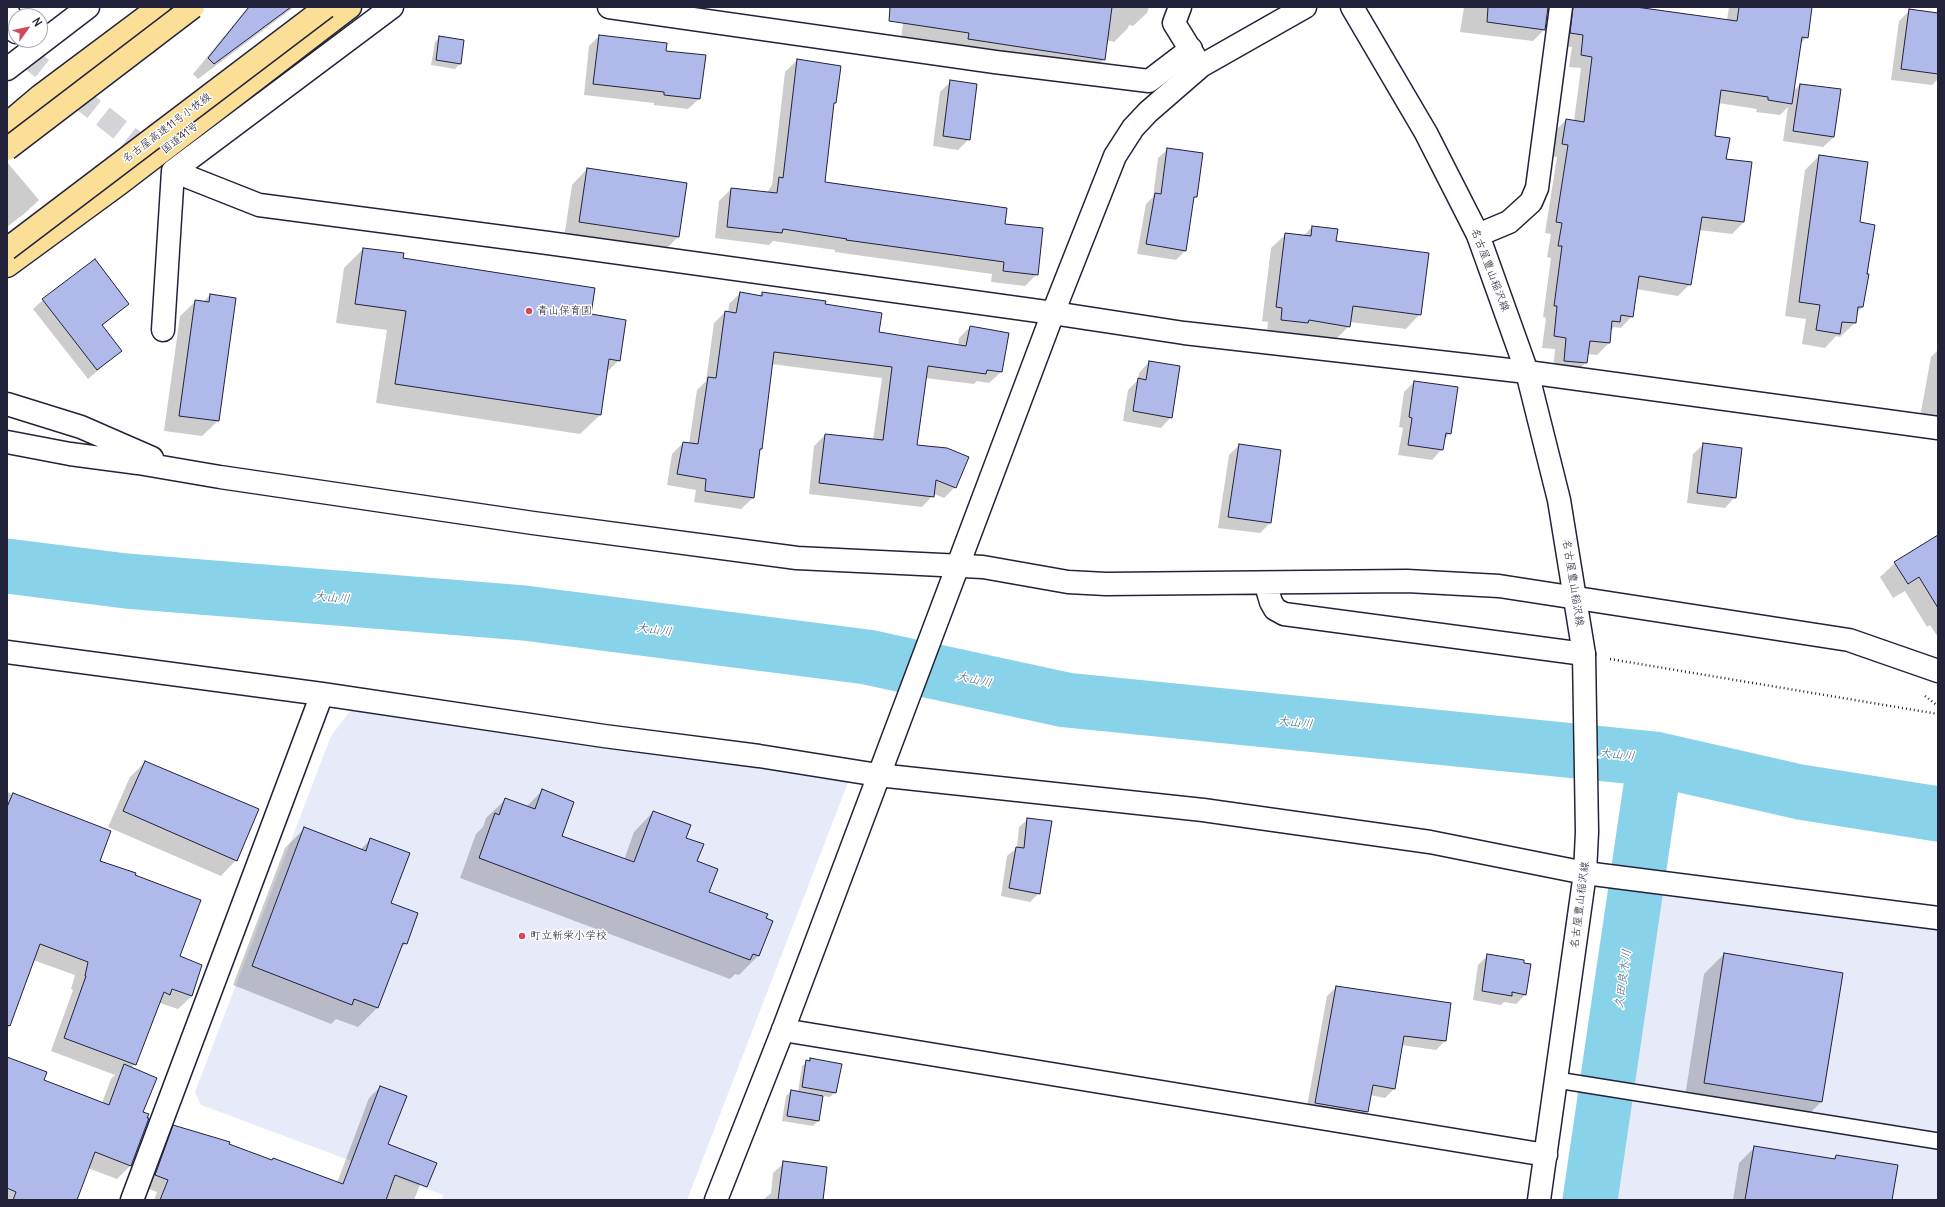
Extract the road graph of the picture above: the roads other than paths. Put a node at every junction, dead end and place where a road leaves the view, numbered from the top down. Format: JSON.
{"nodes":[{"id":1,"x":88,"y":7,"type":"edge"},
{"id":2,"x":158,"y":7,"type":"edge"},
{"id":3,"x":193,"y":7,"type":"edge"},
{"id":4,"x":326,"y":7,"type":"edge"},
{"id":5,"x":350,"y":7,"type":"edge"},
{"id":6,"x":392,"y":7,"type":"edge"},
{"id":7,"x":609,"y":7,"type":"edge"},
{"id":8,"x":1180,"y":7,"type":"edge"},
{"id":9,"x":1305,"y":7,"type":"edge"},
{"id":10,"x":1352,"y":7,"type":"edge"},
{"id":11,"x":1561,"y":7,"type":"edge"},
{"id":12,"x":48,"y":31,"type":"edge"},
{"id":13,"x":21,"y":48,"type":"edge"},
{"id":14,"x":1196,"y":58,"type":"junction"},
{"id":15,"x":7,"y":69,"type":"edge"},
{"id":16,"x":7,"y":124,"type":"edge"},
{"id":17,"x":7,"y":148,"type":"edge"},
{"id":18,"x":172,"y":171,"type":"junction"},
{"id":19,"x":1478,"y":235,"type":"junction"},
{"id":20,"x":7,"y":249,"type":"edge"},
{"id":21,"x":7,"y":266,"type":"edge"},
{"id":22,"x":1052,"y":313,"type":"junction"},
{"id":23,"x":164,"y":330,"type":"dead end"},
{"id":24,"x":1527,"y":372,"type":"junction"},
{"id":25,"x":7,"y":404,"type":"edge"},
{"id":26,"x":1938,"y":428,"type":"edge"},
{"id":27,"x":7,"y":442,"type":"edge"},
{"id":28,"x":181,"y":470,"type":"junction"},
{"id":29,"x":954,"y":572,"type":"junction"},
{"id":30,"x":1273,"y":583,"type":"junction"},
{"id":31,"x":1575,"y":597,"type":"junction"},
{"id":32,"x":7,"y":652,"type":"edge"},
{"id":33,"x":1584,"y":660,"type":"junction"},
{"id":34,"x":1938,"y":671,"type":"edge"},
{"id":35,"x":322,"y":694,"type":"junction"},
{"id":36,"x":879,"y":774,"type":"junction"},
{"id":37,"x":1585,"y":873,"type":"junction"},
{"id":38,"x":1938,"y":918,"type":"edge"},
{"id":39,"x":783,"y":1030,"type":"junction"},
{"id":40,"x":1567,"y":1081,"type":"junction"},
{"id":41,"x":1938,"y":1141,"type":"edge"},
{"id":42,"x":1546,"y":1155,"type":"junction"},
{"id":43,"x":132,"y":1200,"type":"edge"},
{"id":44,"x":716,"y":1200,"type":"edge"},
{"id":45,"x":1539,"y":1200,"type":"edge"}],
"edges":[{"from":1,"to":12,"type":"street"},
{"from":2,"to":16,"type":"highway"},
{"from":3,"to":17,"type":"highway","bridge":true},
{"from":4,"to":20,"type":"highway","name":"名古屋高速11号小牧線","bridge":true},
{"from":5,"to":21,"type":"highway","name":"国道41号"},
{"from":6,"to":18,"type":"street"},
{"from":7,"to":14,"type":"street"},
{"from":8,"to":14,"type":"street"},
{"from":9,"to":14,"type":"street"},
{"from":10,"to":19,"type":"street","name":"名古屋豊山稲沢線"},
{"from":11,"to":19,"type":"street"},
{"from":13,"to":15,"type":"street"},
{"from":14,"to":22,"type":"street"},
{"from":18,"to":22,"type":"street"},
{"from":18,"to":23,"type":"street"},
{"from":19,"to":24,"type":"street","name":"名古屋豊山稲沢線"},
{"from":22,"to":24,"type":"street"},
{"from":22,"to":29,"type":"street"},
{"from":24,"to":26,"type":"street"},
{"from":24,"to":31,"type":"street","name":"名古屋豊山稲沢線"},
{"from":25,"to":28,"type":"street"},
{"from":27,"to":28,"type":"street"},
{"from":28,"to":29,"type":"street"},
{"from":29,"to":30,"type":"street"},
{"from":29,"to":36,"type":"street"},
{"from":30,"to":31,"type":"street"},
{"from":30,"to":33,"type":"street"},
{"from":31,"to":33,"type":"street","name":"名古屋豊山稲沢線"},
{"from":31,"to":34,"type":"street"},
{"from":32,"to":35,"type":"street"},
{"from":33,"to":37,"type":"street","name":"名古屋豊山稲沢線"},
{"from":35,"to":36,"type":"street"},
{"from":35,"to":43,"type":"street"},
{"from":36,"to":37,"type":"street"},
{"from":36,"to":39,"type":"street"},
{"from":37,"to":38,"type":"street"},
{"from":37,"to":40,"type":"street","name":"名古屋豊山稲沢線"},
{"from":39,"to":42,"type":"street"},
{"from":39,"to":44,"type":"street"},
{"from":40,"to":41,"type":"lane"},
{"from":40,"to":42,"type":"street","name":"名古屋豊山稲沢線"},
{"from":42,"to":45,"type":"street","name":"名古屋豊山稲沢線"}]}
